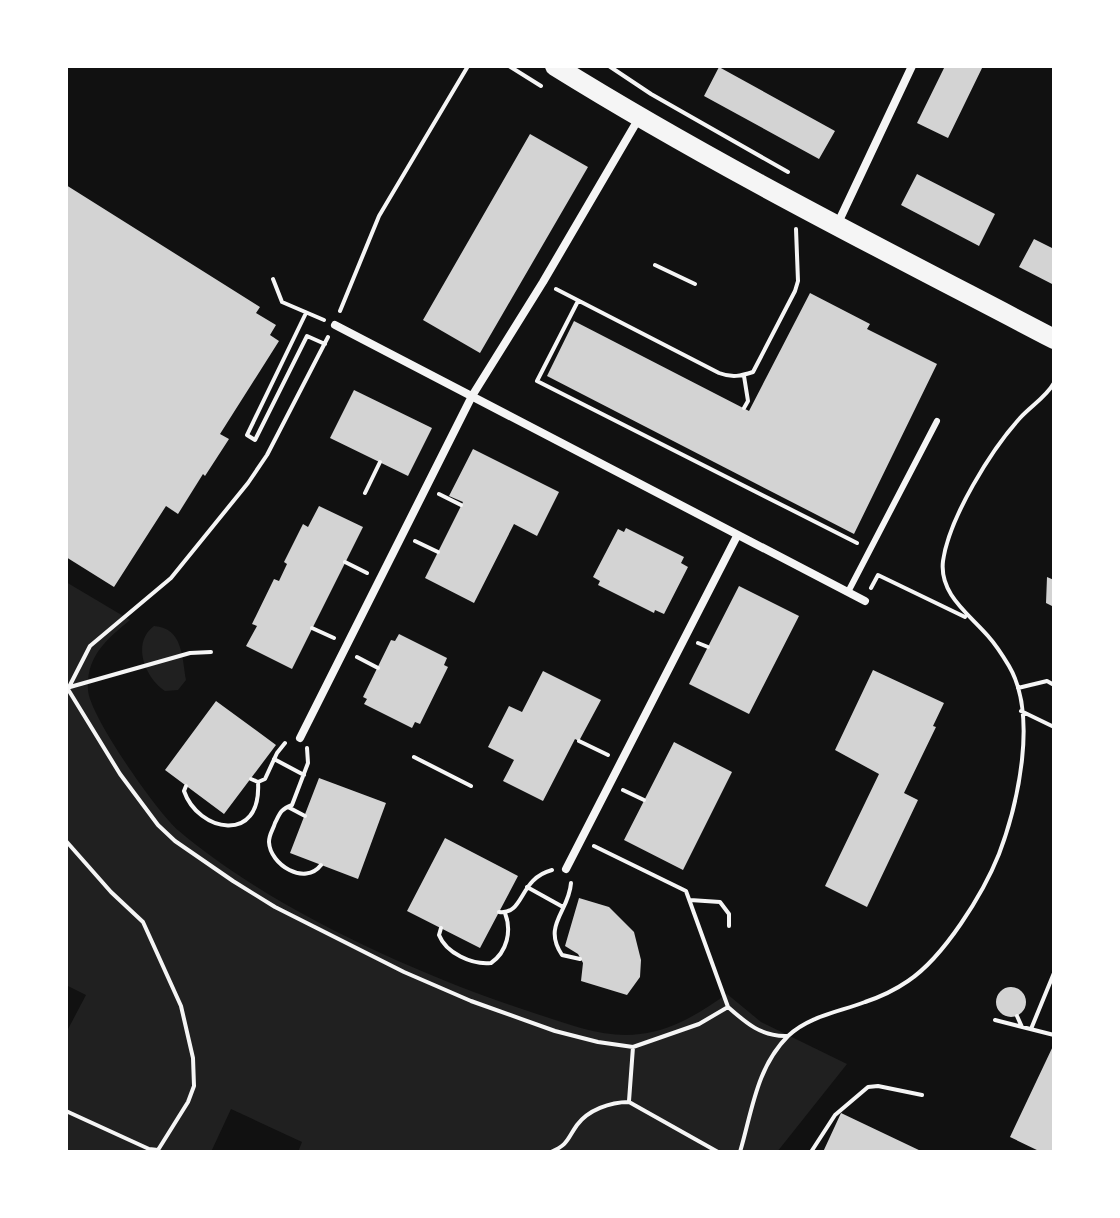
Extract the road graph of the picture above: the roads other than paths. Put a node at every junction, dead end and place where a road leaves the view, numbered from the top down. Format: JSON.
{"nodes":[{"id":1,"x":555,"y":66,"type":"edge"},
{"id":2,"x":912,"y":66,"type":"edge"},
{"id":3,"x":639,"y":118,"type":"junction"},
{"id":4,"x":837,"y":226,"type":"junction"},
{"id":5,"x":333,"y":324,"type":"road end"},
{"id":6,"x":1054,"y":339,"type":"edge"},
{"id":7,"x":472,"y":396,"type":"junction"},
{"id":8,"x":937,"y":421,"type":"dead end"},
{"id":9,"x":737,"y":536,"type":"junction"},
{"id":10,"x":848,"y":592,"type":"junction"},
{"id":11,"x":865,"y":601,"type":"road end"},
{"id":12,"x":300,"y":738,"type":"road end"},
{"id":13,"x":566,"y":869,"type":"road end"}],
"edges":[{"from":1,"to":3,"type":"main road"},
{"from":2,"to":4,"type":"street"},
{"from":3,"to":4,"type":"main road"},
{"from":3,"to":7,"type":"street"},
{"from":4,"to":6,"type":"main road"},
{"from":5,"to":7,"type":"street"},
{"from":7,"to":9,"type":"street"},
{"from":7,"to":12,"type":"street"},
{"from":8,"to":10,"type":"lane"},
{"from":9,"to":10,"type":"street"},
{"from":9,"to":13,"type":"street"},
{"from":10,"to":11,"type":"street"}]}
